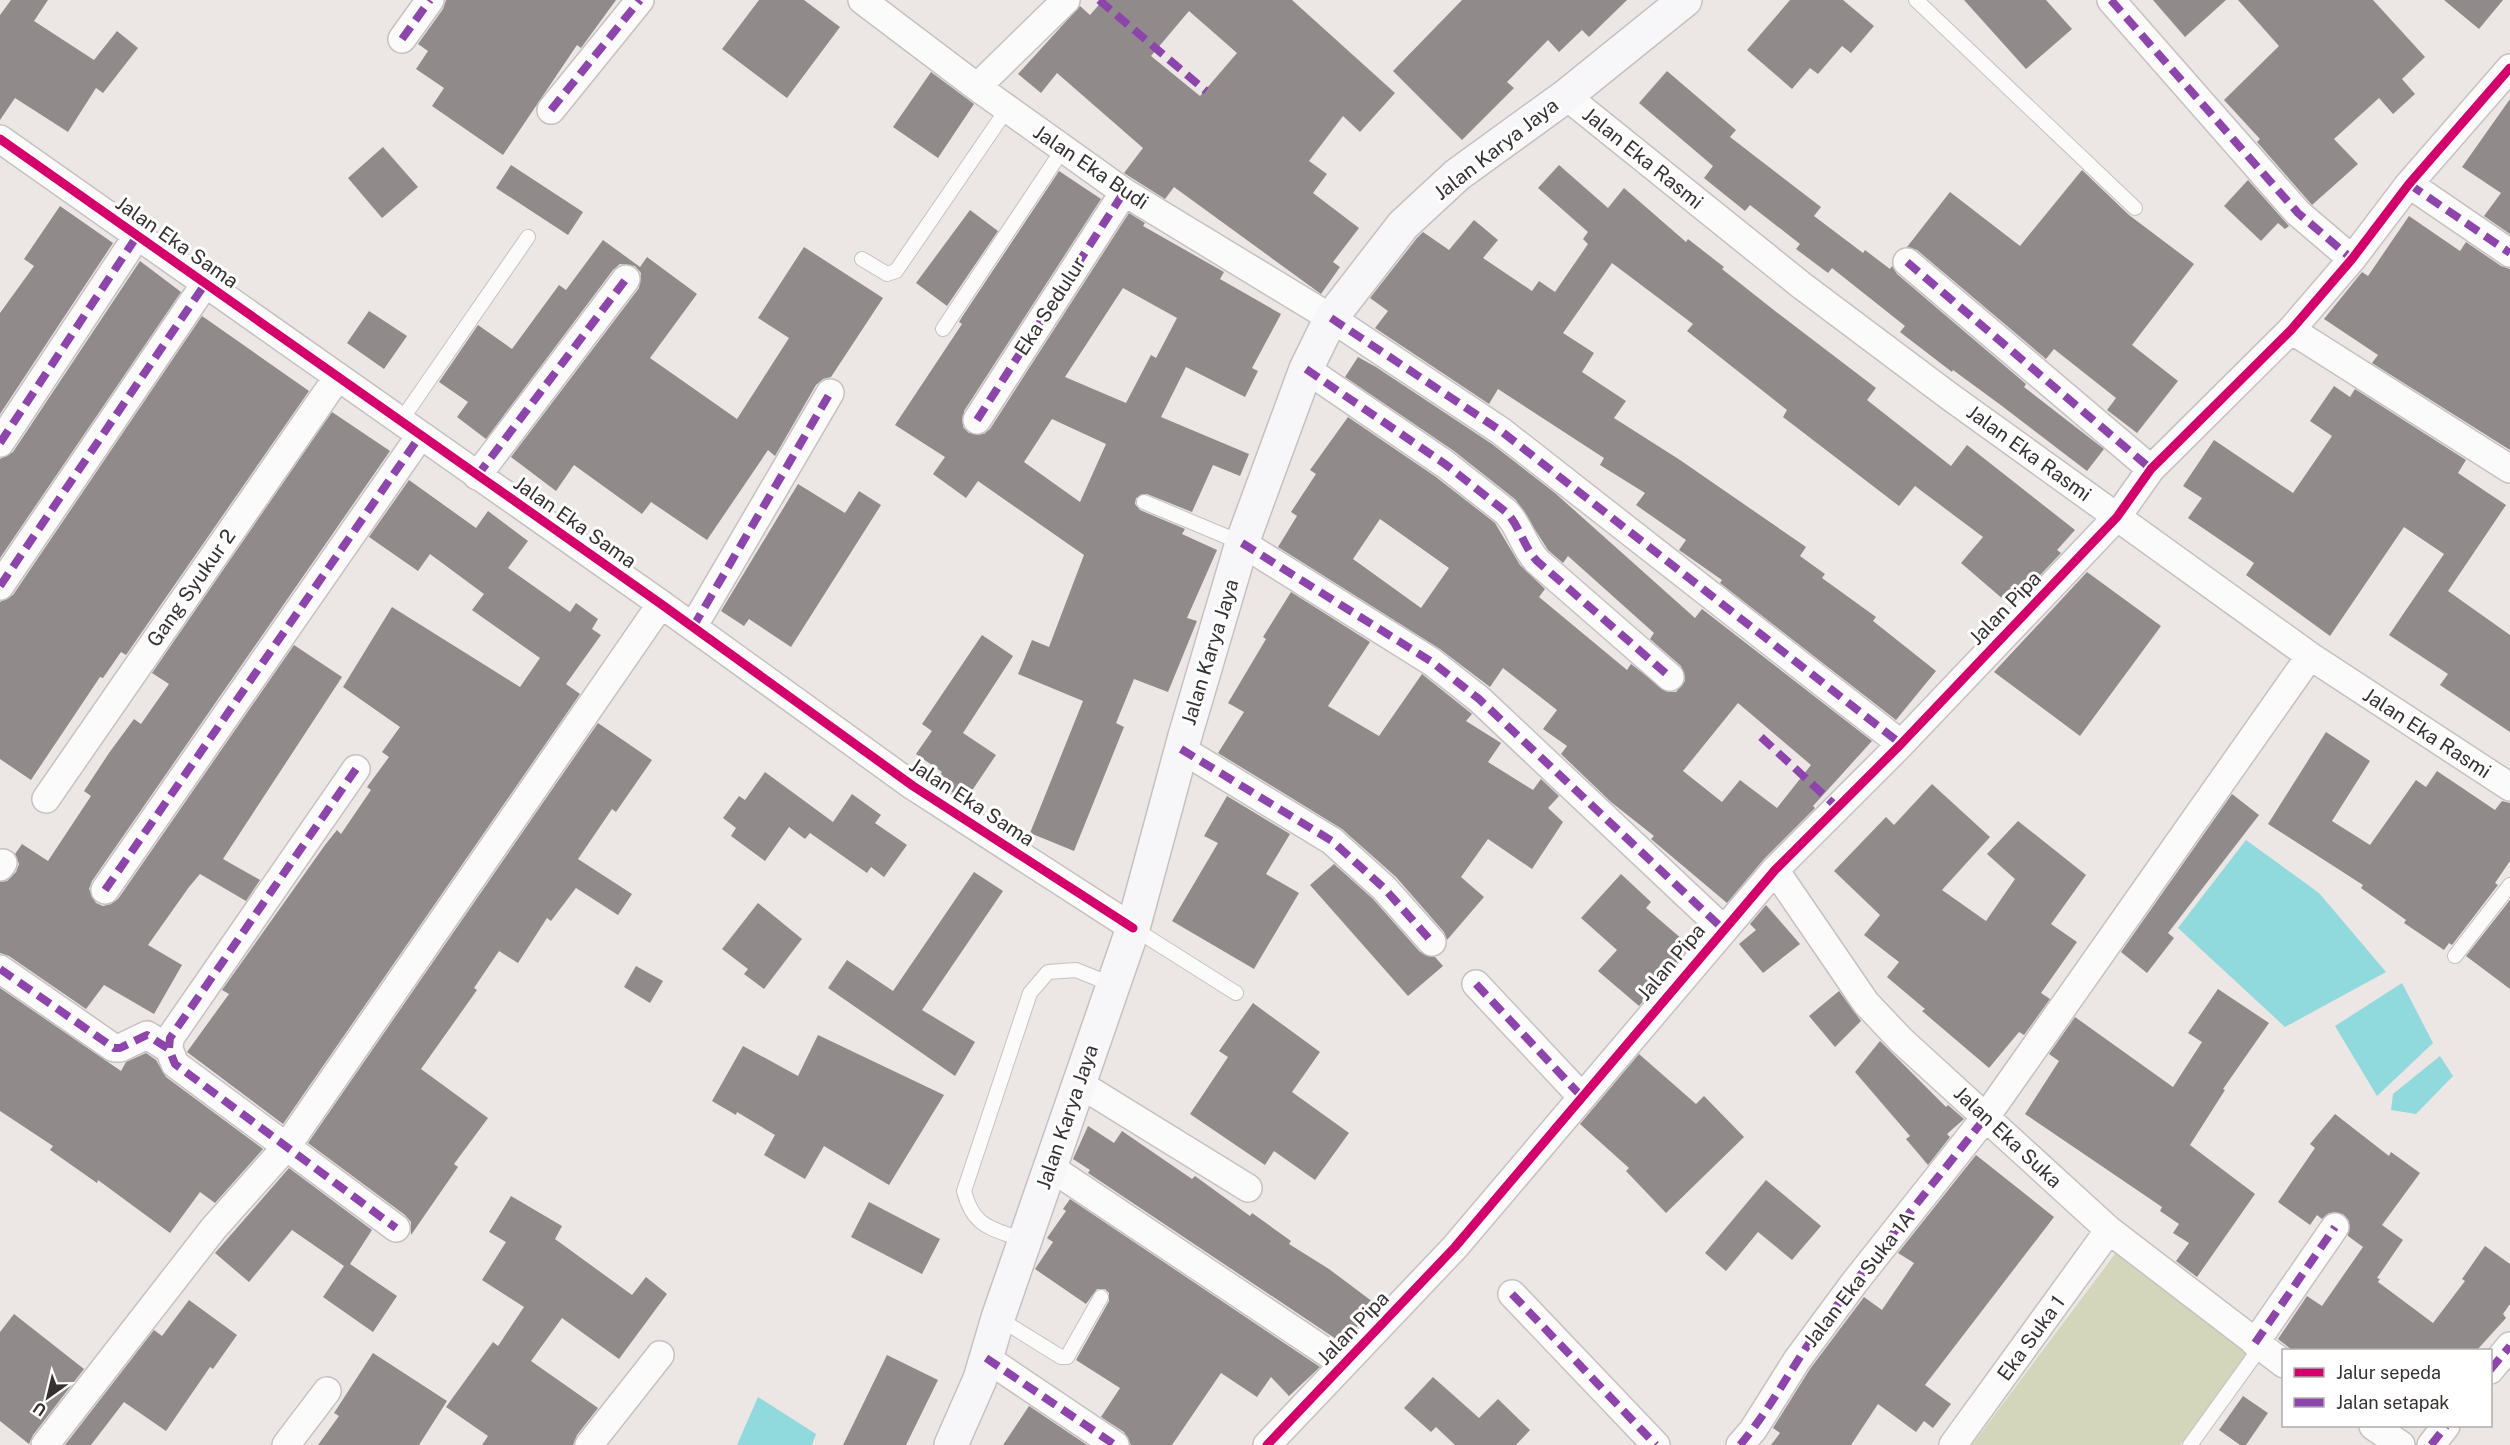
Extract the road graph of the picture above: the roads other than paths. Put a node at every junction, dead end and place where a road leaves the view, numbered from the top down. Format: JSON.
{"nodes":[{"id":1,"x":430,"y":0,"type":"edge"},
{"id":2,"x":640,"y":0,"type":"edge"},
{"id":3,"x":862,"y":0,"type":"edge"},
{"id":4,"x":1066,"y":0,"type":"edge"},
{"id":5,"x":1685,"y":0,"type":"edge"},
{"id":6,"x":1916,"y":0,"type":"edge"},
{"id":7,"x":2111,"y":0,"type":"edge"},
{"id":8,"x":402,"y":39,"type":"dead end"},
{"id":9,"x":2510,"y":68,"type":"edge"},
{"id":10,"x":977,"y":87,"type":"junction"},
{"id":11,"x":1566,"y":96,"type":"junction"},
{"id":12,"x":1007,"y":108,"type":"junction"},
{"id":13,"x":551,"y":110,"type":"dead end"},
{"id":14,"x":0,"y":139,"type":"edge"},
{"id":15,"x":1063,"y":149,"type":"junction"},
{"id":16,"x":2409,"y":184,"type":"junction"},
{"id":17,"x":1124,"y":192,"type":"junction"},
{"id":18,"x":2135,"y":208,"type":"dead end"},
{"id":19,"x":137,"y":236,"type":"junction"},
{"id":20,"x":528,"y":237,"type":"dead end"},
{"id":21,"x":2510,"y":253,"type":"edge"},
{"id":22,"x":862,"y":259,"type":"dead end"},
{"id":23,"x":2352,"y":259,"type":"junction"},
{"id":24,"x":1907,"y":262,"type":"dead end"},
{"id":25,"x":626,"y":279,"type":"dead end"},
{"id":26,"x":205,"y":284,"type":"junction"},
{"id":27,"x":1331,"y":318,"type":"junction"},
{"id":28,"x":943,"y":329,"type":"dead end"},
{"id":29,"x":2290,"y":330,"type":"junction"},
{"id":30,"x":1306,"y":369,"type":"junction"},
{"id":31,"x":337,"y":378,"type":"junction"},
{"id":32,"x":830,"y":393,"type":"dead end"},
{"id":33,"x":977,"y":420,"type":"dead end"},
{"id":34,"x":410,"y":429,"type":"junction"},
{"id":35,"x":0,"y":443,"type":"edge"},
{"id":36,"x":2151,"y":469,"type":"junction"},
{"id":37,"x":2510,"y":469,"type":"edge"},
{"id":38,"x":477,"y":476,"type":"junction"},
{"id":39,"x":1144,"y":502,"type":"dead end"},
{"id":40,"x":2117,"y":517,"type":"junction"},
{"id":41,"x":1242,"y":543,"type":"junction"},
{"id":42,"x":0,"y":586,"type":"edge"},
{"id":43,"x":661,"y":604,"type":"junction"},
{"id":44,"x":693,"y":627,"type":"junction"},
{"id":45,"x":2310,"y":656,"type":"junction"},
{"id":46,"x":1670,"y":677,"type":"dead end"},
{"id":47,"x":1901,"y":744,"type":"junction"},
{"id":48,"x":1181,"y":749,"type":"junction"},
{"id":49,"x":356,"y":769,"type":"dead end"},
{"id":50,"x":2510,"y":787,"type":"edge"},
{"id":51,"x":46,"y":799,"type":"dead end"},
{"id":52,"x":1775,"y":870,"type":"junction"},
{"id":53,"x":2510,"y":885,"type":"edge"},
{"id":54,"x":105,"y":890,"type":"dead end"},
{"id":55,"x":1133,"y":928,"type":"junction"},
{"id":56,"x":1723,"y":929,"type":"junction"},
{"id":57,"x":1432,"y":942,"type":"dead end"},
{"id":58,"x":2455,"y":956,"type":"dead end"},
{"id":59,"x":0,"y":969,"type":"edge"},
{"id":60,"x":1476,"y":984,"type":"dead end"},
{"id":61,"x":1113,"y":985,"type":"junction"},
{"id":62,"x":1236,"y":993,"type":"dead end"},
{"id":63,"x":169,"y":1049,"type":"junction"},
{"id":64,"x":1078,"y":1083,"type":"junction"},
{"id":65,"x":1582,"y":1097,"type":"junction"},
{"id":66,"x":1985,"y":1118,"type":"junction"},
{"id":67,"x":288,"y":1146,"type":"junction"},
{"id":68,"x":1050,"y":1167,"type":"junction"},
{"id":69,"x":1248,"y":1188,"type":"dead end"},
{"id":70,"x":2335,"y":1227,"type":"dead end"},
{"id":71,"x":396,"y":1228,"type":"dead end"},
{"id":72,"x":2109,"y":1230,"type":"junction"},
{"id":73,"x":1025,"y":1241,"type":"junction"},
{"id":74,"x":1512,"y":1294,"type":"dead end"},
{"id":75,"x":1101,"y":1297,"type":"dead end"},
{"id":76,"x":998,"y":1318,"type":"junction"},
{"id":77,"x":2257,"y":1345,"type":"junction"},
{"id":78,"x":2510,"y":1346,"type":"edge"},
{"id":79,"x":660,"y":1355,"type":"dead end"},
{"id":80,"x":986,"y":1358,"type":"junction"},
{"id":81,"x":2282,"y":1363,"type":"edge"},
{"id":82,"x":1344,"y":1364,"type":"junction"},
{"id":83,"x":2492,"y":1368,"type":"edge"},
{"id":84,"x":327,"y":1391,"type":"dead end"},
{"id":85,"x":2376,"y":1427,"type":"edge"},
{"id":86,"x":2444,"y":1427,"type":"edge"},
{"id":87,"x":1652,"y":1444,"type":"edge"},
{"id":88,"x":45,"y":1445,"type":"edge"},
{"id":89,"x":286,"y":1445,"type":"edge"},
{"id":90,"x":589,"y":1445,"type":"edge"},
{"id":91,"x":951,"y":1445,"type":"edge"},
{"id":92,"x":1115,"y":1445,"type":"edge"},
{"id":93,"x":1267,"y":1445,"type":"edge"},
{"id":94,"x":1740,"y":1445,"type":"edge"},
{"id":95,"x":1953,"y":1445,"type":"edge"},
{"id":96,"x":2190,"y":1445,"type":"edge"},
{"id":97,"x":2401,"y":1445,"type":"edge"},
{"id":98,"x":2431,"y":1445,"type":"edge"}],
"edges":[{"from":1,"to":8,"type":"street"},
{"from":2,"to":13,"type":"street"},
{"from":3,"to":10,"type":"street","name":"Jalan Eka Budi"},
{"from":4,"to":10,"type":"street"},
{"from":5,"to":11,"type":"main road","name":"Jalan Karya Jaya"},
{"from":6,"to":18,"type":"lane"},
{"from":7,"to":23,"type":"street"},
{"from":9,"to":16,"type":"street","name":"Jalan Pipa"},
{"from":10,"to":12,"type":"street","name":"Jalan Eka Budi"},
{"from":11,"to":27,"type":"main road","name":"Jalan Karya Jaya"},
{"from":11,"to":40,"type":"street","name":"Jalan Eka Rasmi"},
{"from":12,"to":15,"type":"street","name":"Jalan Eka Budi"},
{"from":12,"to":22,"type":"lane"},
{"from":14,"to":19,"type":"street","name":"Jalan Eka Sama"},
{"from":15,"to":17,"type":"street","name":"Jalan Eka Budi"},
{"from":15,"to":28,"type":"lane"},
{"from":16,"to":21,"type":"street"},
{"from":16,"to":23,"type":"street","name":"Jalan Pipa"},
{"from":17,"to":27,"type":"street","name":"Jalan Eka Budi"},
{"from":17,"to":33,"type":"street","name":"Eka Sedulur"},
{"from":19,"to":26,"type":"street","name":"Jalan Eka Sama"},
{"from":19,"to":35,"type":"street"},
{"from":20,"to":34,"type":"lane"},
{"from":23,"to":29,"type":"street","name":"Jalan Pipa"},
{"from":24,"to":36,"type":"street"},
{"from":25,"to":38,"type":"street"},
{"from":26,"to":31,"type":"street","name":"Jalan Eka Sama"},
{"from":26,"to":42,"type":"street"},
{"from":27,"to":30,"type":"main road","name":"Jalan Karya Jaya"},
{"from":27,"to":47,"type":"street","name":"Jalan Eka Budi"},
{"from":29,"to":36,"type":"street","name":"Jalan Pipa"},
{"from":29,"to":37,"type":"street"},
{"from":30,"to":41,"type":"main road","name":"Jalan Karya Jaya"},
{"from":30,"to":46,"type":"street"},
{"from":31,"to":34,"type":"street","name":"Jalan Eka Sama"},
{"from":31,"to":51,"type":"street","name":"Gang Syukur 2"},
{"from":32,"to":44,"type":"street"},
{"from":34,"to":38,"type":"street","name":"Jalan Eka Sama"},
{"from":34,"to":54,"type":"street"},
{"from":36,"to":40,"type":"street","name":"Jalan Pipa"},
{"from":38,"to":43,"type":"street","name":"Jalan Eka Sama"},
{"from":39,"to":41,"type":"lane"},
{"from":40,"to":45,"type":"street","name":"Jalan Eka Rasmi"},
{"from":40,"to":47,"type":"street","name":"Jalan Pipa"},
{"from":41,"to":48,"type":"main road","name":"Jalan Karya Jaya"},
{"from":41,"to":56,"type":"street"},
{"from":43,"to":44,"type":"street","name":"Jalan Eka Sama"},
{"from":43,"to":67,"type":"street"},
{"from":44,"to":55,"type":"street","name":"Jalan Eka Sama"},
{"from":45,"to":50,"type":"street","name":"Jalan Eka Rasmi"},
{"from":45,"to":66,"type":"street","name":"Jalan Eka Suka 1A"},
{"from":47,"to":52,"type":"street","name":"Jalan Pipa"},
{"from":48,"to":55,"type":"main road","name":"Jalan Karya Jaya"},
{"from":48,"to":57,"type":"street"},
{"from":49,"to":63,"type":"street"},
{"from":52,"to":56,"type":"street","name":"Jalan Pipa"},
{"from":52,"to":66,"type":"street","name":"Jalan Eka Suka"},
{"from":53,"to":58,"type":"lane"},
{"from":55,"to":61,"type":"main road","name":"Jalan Karya Jaya"},
{"from":55,"to":62,"type":"lane"},
{"from":56,"to":65,"type":"street","name":"Jalan Pipa"},
{"from":59,"to":63,"type":"street"},
{"from":60,"to":65,"type":"street"},
{"from":61,"to":64,"type":"main road","name":"Jalan Karya Jaya"},
{"from":61,"to":73,"type":"lane"},
{"from":63,"to":67,"type":"street"},
{"from":64,"to":68,"type":"main road","name":"Jalan Karya Jaya"},
{"from":64,"to":69,"type":"street"},
{"from":65,"to":82,"type":"street","name":"Jalan Pipa"},
{"from":66,"to":72,"type":"street","name":"Jalan Eka Suka"},
{"from":66,"to":94,"type":"street","name":"Jalan Eka Suka 1A"},
{"from":67,"to":71,"type":"street"},
{"from":67,"to":88,"type":"street"},
{"from":68,"to":73,"type":"main road","name":"Jalan Karya Jaya"},
{"from":68,"to":82,"type":"street"},
{"from":70,"to":77,"type":"street"},
{"from":72,"to":77,"type":"street","name":"Jalan Eka Suka"},
{"from":72,"to":95,"type":"street","name":"Eka Suka 1"},
{"from":73,"to":76,"type":"main road","name":"Jalan Karya Jaya"},
{"from":74,"to":87,"type":"street"},
{"from":75,"to":76,"type":"lane"},
{"from":76,"to":80,"type":"main road","name":"Jalan Karya Jaya"},
{"from":77,"to":81,"type":"street","name":"Jalan Eka Suka"},
{"from":77,"to":96,"type":"lane"},
{"from":78,"to":83,"type":"street"},
{"from":79,"to":90,"type":"street"},
{"from":80,"to":91,"type":"main road","name":"Jalan Karya Jaya"},
{"from":80,"to":92,"type":"street"},
{"from":82,"to":93,"type":"street","name":"Jalan Pipa"},
{"from":84,"to":89,"type":"street"},
{"from":85,"to":97,"type":"street"},
{"from":86,"to":98,"type":"street"}]}
